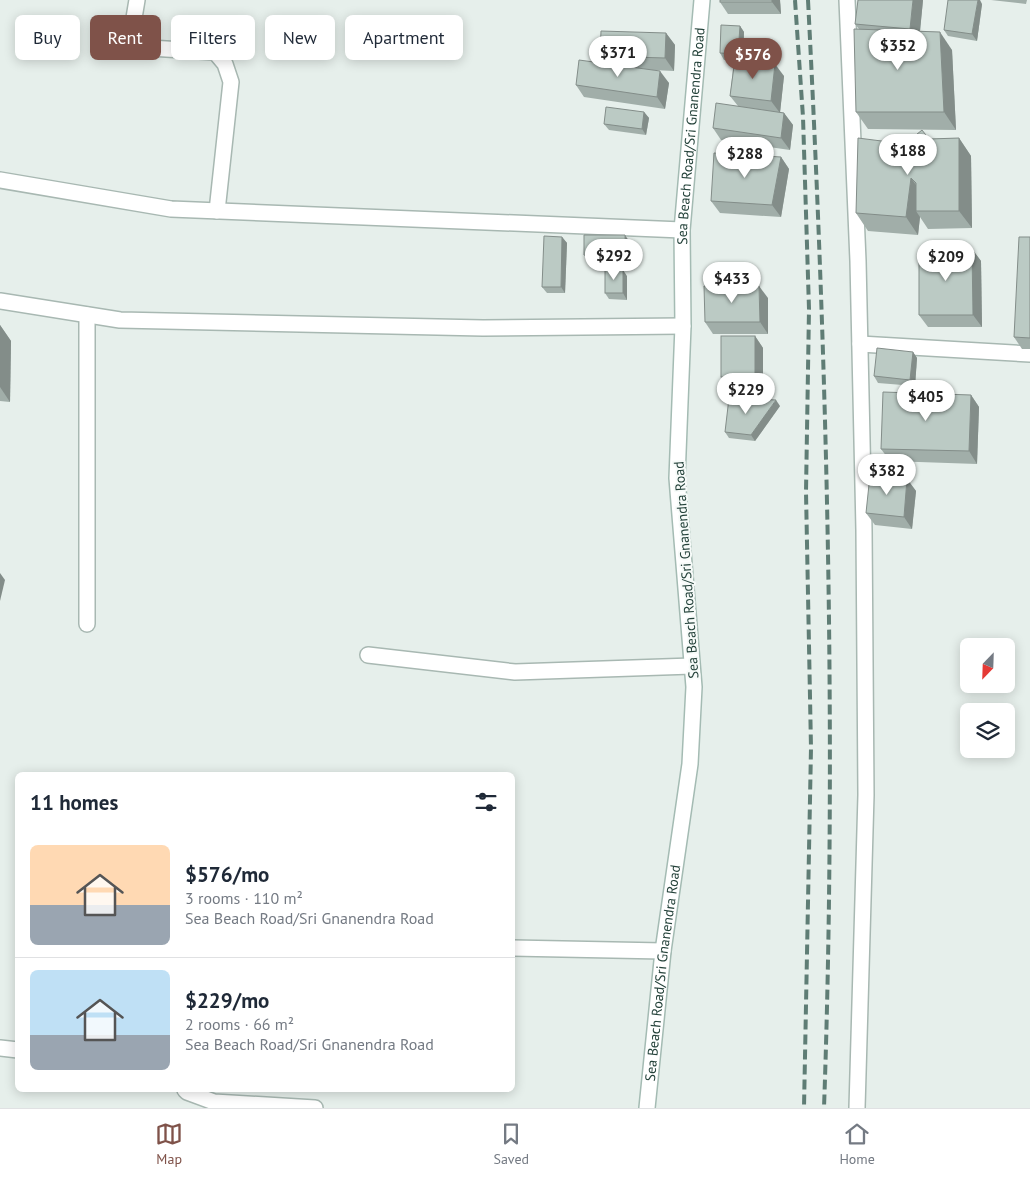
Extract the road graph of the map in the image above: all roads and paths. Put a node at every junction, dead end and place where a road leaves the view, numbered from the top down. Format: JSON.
{"nodes":[{"id":1,"x":137,"y":0,"type":"edge"},
{"id":2,"x":702,"y":0,"type":"edge"},
{"id":3,"x":847,"y":0,"type":"edge"},
{"id":4,"x":0,"y":180,"type":"edge"},
{"id":5,"x":217,"y":211,"type":"junction"},
{"id":6,"x":682,"y":230,"type":"junction"},
{"id":7,"x":0,"y":301,"type":"edge"},
{"id":8,"x":87,"y":315,"type":"junction"},
{"id":9,"x":683,"y":326,"type":"junction"},
{"id":10,"x":860,"y":344,"type":"junction"},
{"id":11,"x":1030,"y":354,"type":"edge"},
{"id":12,"x":87,"y":624,"type":"dead end"},
{"id":13,"x":368,"y":655,"type":"dead end"},
{"id":14,"x":692,"y":666,"type":"junction"},
{"id":15,"x":515,"y":948,"type":"edge"},
{"id":16,"x":662,"y":951,"type":"junction"},
{"id":17,"x":0,"y":1048,"type":"edge"},
{"id":18,"x":15,"y":1050,"type":"edge"},
{"id":19,"x":187,"y":1092,"type":"edge"},
{"id":20,"x":315,"y":1108,"type":"edge"},
{"id":21,"x":647,"y":1108,"type":"edge"},
{"id":22,"x":857,"y":1108,"type":"edge"}],
"edges":[{"from":1,"to":5,"type":"street"},
{"from":2,"to":6,"type":"street","name":"Sea Beach Road/Sri Gnanendra Road"},
{"from":3,"to":10,"type":"street"},
{"from":4,"to":5,"type":"street"},
{"from":5,"to":6,"type":"street"},
{"from":6,"to":9,"type":"street","name":"Sea Beach Road/Sri Gnanendra Road"},
{"from":7,"to":8,"type":"street"},
{"from":8,"to":9,"type":"street"},
{"from":8,"to":12,"type":"street"},
{"from":9,"to":14,"type":"street","name":"Sea Beach Road/Sri Gnanendra Road"},
{"from":10,"to":11,"type":"street"},
{"from":10,"to":22,"type":"street"},
{"from":13,"to":14,"type":"street"},
{"from":14,"to":16,"type":"street","name":"Sea Beach Road/Sri Gnanendra Road"},
{"from":15,"to":16,"type":"street"},
{"from":16,"to":21,"type":"street","name":"Sea Beach Road/Sri Gnanendra Road"},
{"from":17,"to":18,"type":"street"},
{"from":19,"to":20,"type":"street"}]}
